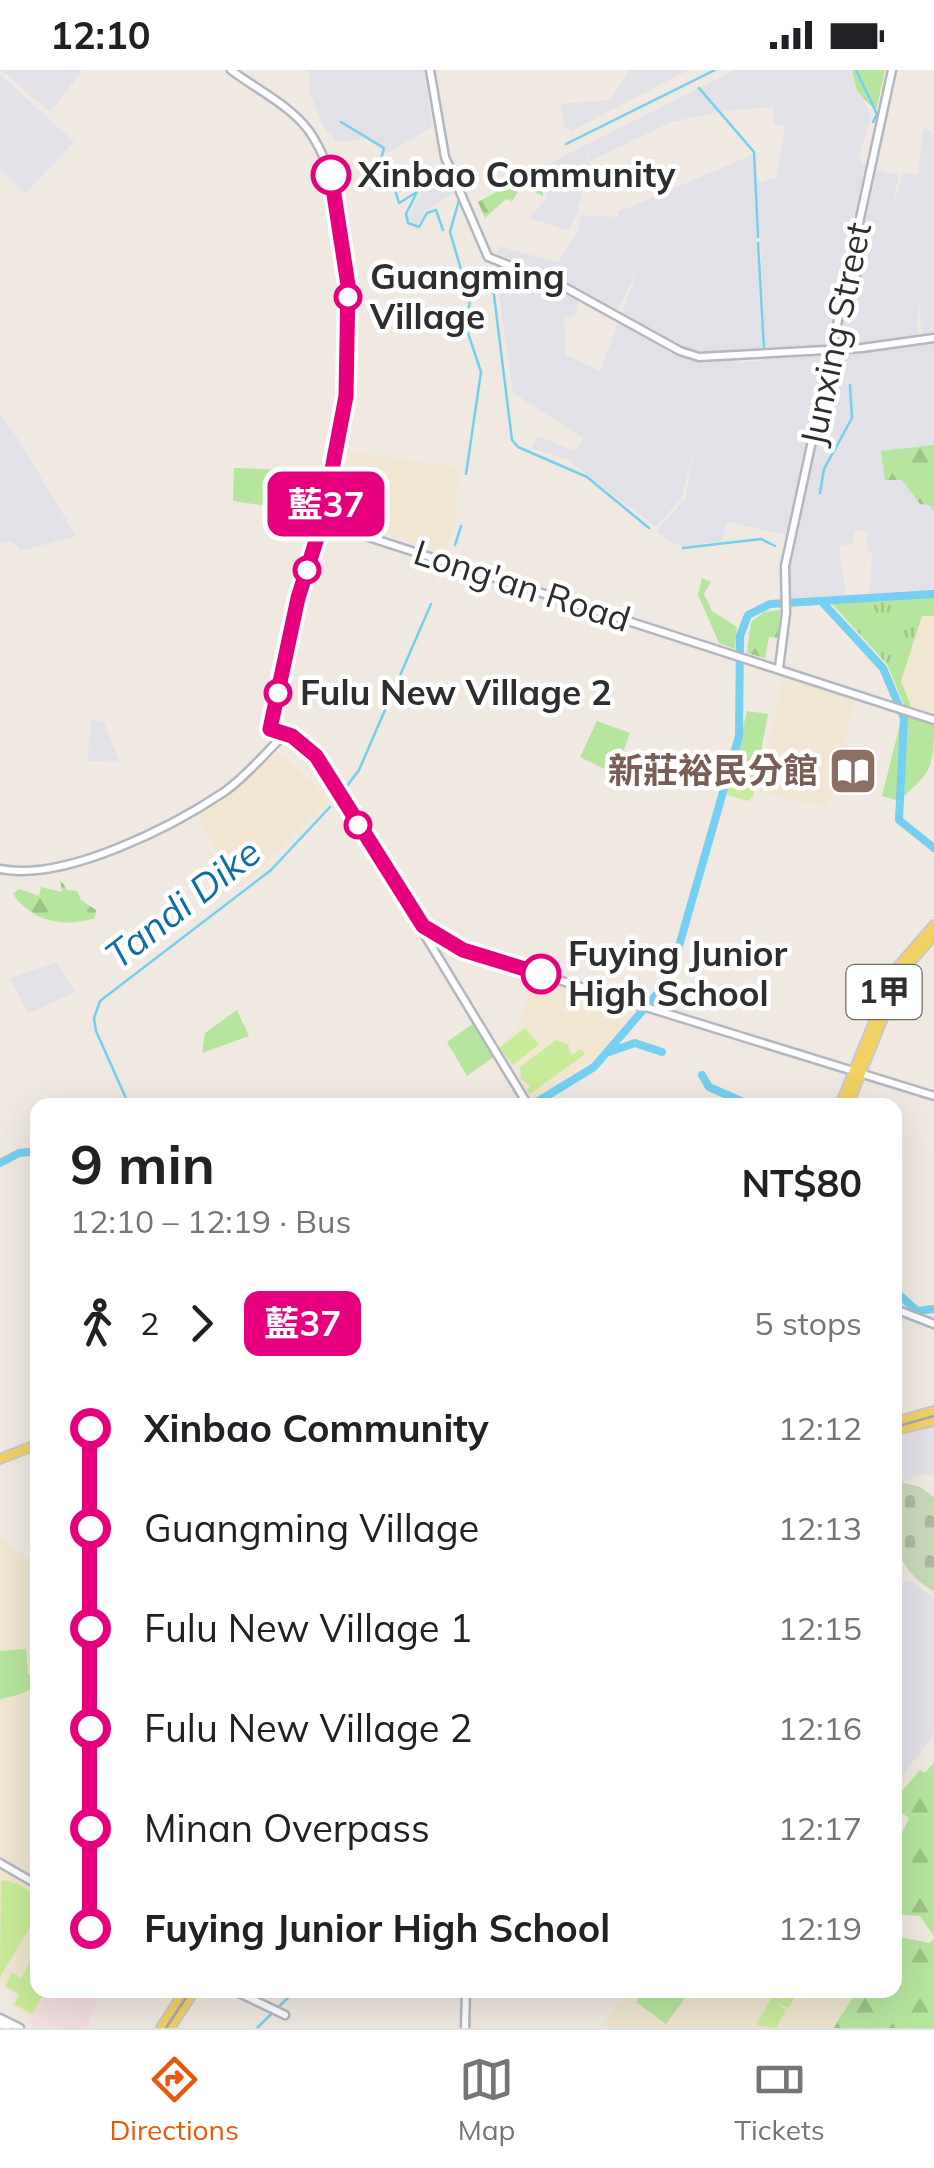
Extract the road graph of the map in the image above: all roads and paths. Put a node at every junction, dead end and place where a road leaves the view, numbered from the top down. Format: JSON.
{"nodes":[{"id":1,"x":231,"y":70,"type":"edge"},
{"id":2,"x":430,"y":70,"type":"edge"},
{"id":3,"x":892,"y":70,"type":"edge"},
{"id":4,"x":934,"y":338,"type":"edge"},
{"id":5,"x":831,"y":351,"type":"junction"},
{"id":6,"x":322,"y":522,"type":"junction"},
{"id":7,"x":779,"y":668,"type":"junction"},
{"id":8,"x":934,"y":720,"type":"edge"},
{"id":9,"x":286,"y":733,"type":"junction"},
{"id":10,"x":0,"y":869,"type":"edge"},
{"id":11,"x":934,"y":925,"type":"edge"},
{"id":12,"x":423,"y":926,"type":"junction"},
{"id":13,"x":934,"y":935,"type":"edge"},
{"id":14,"x":905,"y":960,"type":"junction"},
{"id":15,"x":858,"y":1072,"type":"junction"},
{"id":16,"x":934,"y":1096,"type":"edge"},
{"id":17,"x":523,"y":1098,"type":"edge"},
{"id":18,"x":844,"y":1098,"type":"edge"},
{"id":19,"x":850,"y":1098,"type":"edge"},
{"id":20,"x":902,"y":1312,"type":"edge"},
{"id":21,"x":934,"y":1324,"type":"edge"},
{"id":22,"x":934,"y":1410,"type":"edge"},
{"id":23,"x":902,"y":1420,"type":"edge"},
{"id":24,"x":934,"y":1421,"type":"edge"},
{"id":25,"x":902,"y":1428,"type":"edge"},
{"id":26,"x":30,"y":1445,"type":"edge"},
{"id":27,"x":0,"y":1457,"type":"edge"},
{"id":28,"x":0,"y":1864,"type":"edge"},
{"id":29,"x":30,"y":1881,"type":"edge"},
{"id":30,"x":180,"y":1998,"type":"edge"},
{"id":31,"x":191,"y":1998,"type":"edge"},
{"id":32,"x":249,"y":1998,"type":"edge"},
{"id":33,"x":466,"y":1998,"type":"edge"},
{"id":34,"x":278,"y":2012,"type":"dead end"},
{"id":35,"x":0,"y":2021,"type":"edge"},
{"id":36,"x":8,"y":2028,"type":"edge"},
{"id":37,"x":20,"y":2028,"type":"edge"},
{"id":38,"x":161,"y":2028,"type":"edge"},
{"id":39,"x":170,"y":2028,"type":"edge"},
{"id":40,"x":464,"y":2028,"type":"edge"}],
"edges":[{"from":1,"to":6,"type":"street"},
{"from":2,"to":5,"type":"street"},
{"from":3,"to":5,"type":"street","name":"Junxing Street"},
{"from":4,"to":5,"type":"street"},
{"from":5,"to":7,"type":"street","name":"Junxing Street"},
{"from":6,"to":7,"type":"street","name":"Long'an Road"},
{"from":6,"to":9,"type":"street"},
{"from":7,"to":8,"type":"street"},
{"from":9,"to":10,"type":"street"},
{"from":9,"to":12,"type":"street"},
{"from":11,"to":14,"type":"main road","number":"1甲"},
{"from":12,"to":15,"type":"street"},
{"from":12,"to":17,"type":"street"},
{"from":13,"to":14,"type":"main road","number":"1甲"},
{"from":14,"to":15,"type":"main road","number":"1甲"},
{"from":15,"to":16,"type":"street"},
{"from":15,"to":18,"type":"main road","number":"1甲"},
{"from":15,"to":19,"type":"main road","number":"1甲"},
{"from":20,"to":21,"type":"street"},
{"from":22,"to":23,"type":"main road"},
{"from":24,"to":25,"type":"main road"},
{"from":26,"to":27,"type":"main road"},
{"from":28,"to":29,"type":"street"},
{"from":30,"to":38,"type":"main road"},
{"from":31,"to":39,"type":"main road"},
{"from":32,"to":34,"type":"street"},
{"from":33,"to":40,"type":"street"},
{"from":35,"to":36,"type":"street"},
{"from":35,"to":37,"type":"street"}]}
